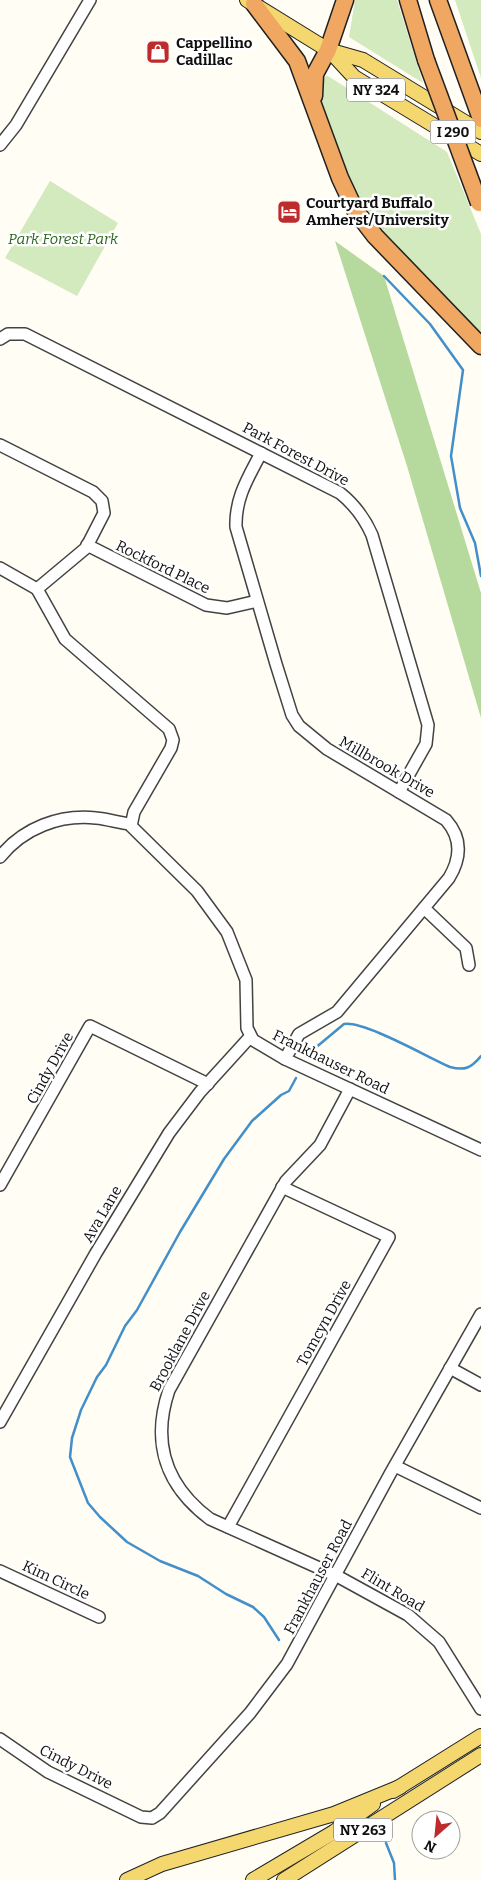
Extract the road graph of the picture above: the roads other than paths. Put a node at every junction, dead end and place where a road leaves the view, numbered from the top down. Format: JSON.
{"nodes":[{"id":1,"x":90,"y":0,"type":"edge"},
{"id":2,"x":345,"y":0,"type":"edge"},
{"id":3,"x":408,"y":0,"type":"edge"},
{"id":4,"x":438,"y":0,"type":"edge"},
{"id":5,"x":445,"y":0,"type":"edge"},
{"id":6,"x":250,"y":2,"type":"edge"},
{"id":7,"x":328,"y":50,"type":"junction"},
{"id":8,"x":459,"y":63,"type":"junction"},
{"id":9,"x":314,"y":103,"type":"junction"},
{"id":10,"x":481,"y":119,"type":"edge"},
{"id":11,"x":481,"y":132,"type":"edge"},
{"id":12,"x":0,"y":145,"type":"edge"},
{"id":13,"x":481,"y":154,"type":"edge"},
{"id":14,"x":480,"y":205,"type":"edge"},
{"id":15,"x":0,"y":339,"type":"edge"},
{"id":16,"x":481,"y":346,"type":"edge"},
{"id":17,"x":0,"y":445,"type":"edge"},
{"id":18,"x":261,"y":453,"type":"junction"},
{"id":19,"x":87,"y":546,"type":"junction"},
{"id":20,"x":0,"y":568,"type":"edge"},
{"id":21,"x":37,"y":589,"type":"junction"},
{"id":22,"x":257,"y":601,"type":"junction"},
{"id":23,"x":399,"y":792,"type":"junction"},
{"id":24,"x":130,"y":824,"type":"junction"},
{"id":25,"x":0,"y":857,"type":"edge"},
{"id":26,"x":424,"y":908,"type":"junction"},
{"id":27,"x":469,"y":965,"type":"dead end"},
{"id":28,"x":250,"y":1037,"type":"junction"},
{"id":29,"x":286,"y":1059,"type":"junction"},
{"id":30,"x":208,"y":1084,"type":"junction"},
{"id":31,"x":350,"y":1088,"type":"junction"},
{"id":32,"x":481,"y":1150,"type":"edge"},
{"id":33,"x":0,"y":1185,"type":"edge"},
{"id":34,"x":282,"y":1187,"type":"junction"},
{"id":35,"x":481,"y":1314,"type":"edge"},
{"id":36,"x":450,"y":1368,"type":"junction"},
{"id":37,"x":481,"y":1385,"type":"edge"},
{"id":38,"x":0,"y":1422,"type":"edge"},
{"id":39,"x":395,"y":1466,"type":"junction"},
{"id":40,"x":481,"y":1508,"type":"edge"},
{"id":41,"x":228,"y":1527,"type":"junction"},
{"id":42,"x":0,"y":1571,"type":"edge"},
{"id":43,"x":336,"y":1576,"type":"junction"},
{"id":44,"x":98,"y":1617,"type":"dead end"},
{"id":45,"x":481,"y":1709,"type":"edge"},
{"id":46,"x":481,"y":1736,"type":"edge"},
{"id":47,"x":0,"y":1739,"type":"edge"},
{"id":48,"x":481,"y":1755,"type":"edge"},
{"id":49,"x":400,"y":1788,"type":"junction"},
{"id":50,"x":141,"y":1817,"type":"joint"},
{"id":51,"x":127,"y":1880,"type":"edge"},
{"id":52,"x":253,"y":1880,"type":"edge"},
{"id":53,"x":284,"y":1880,"type":"edge"}],
"edges":[{"from":1,"to":12,"type":"street"},
{"from":2,"to":7,"type":"highway"},
{"from":3,"to":14,"type":"highway","number":"I 290","bridge":true},
{"from":4,"to":8,"type":"highway","number":"I 290"},
{"from":5,"to":8,"type":"highway"},
{"from":6,"to":7,"type":"main road","number":"NY 324"},
{"from":6,"to":9,"type":"highway"},
{"from":7,"to":9,"type":"highway"},
{"from":7,"to":11,"type":"main road","number":"NY 324"},
{"from":7,"to":13,"type":"main road","number":"NY 324"},
{"from":8,"to":10,"type":"highway","number":"I 290"},
{"from":9,"to":16,"type":"highway"},
{"from":15,"to":18,"type":"street","name":"Park Forest Drive"},
{"from":17,"to":19,"type":"street"},
{"from":18,"to":22,"type":"street","name":"Millbrook Drive"},
{"from":18,"to":23,"type":"street","name":"Park Forest Drive"},
{"from":19,"to":21,"type":"street"},
{"from":19,"to":22,"type":"street","name":"Rockford Place"},
{"from":20,"to":21,"type":"street"},
{"from":21,"to":24,"type":"street"},
{"from":22,"to":23,"type":"street","name":"Millbrook Drive"},
{"from":23,"to":26,"type":"street","name":"Millbrook Drive"},
{"from":24,"to":25,"type":"street"},
{"from":24,"to":28,"type":"street","name":"Frankhauser Road"},
{"from":26,"to":27,"type":"street"},
{"from":26,"to":29,"type":"street","name":"Millbrook Drive"},
{"from":28,"to":29,"type":"street","name":"Frankhauser Road"},
{"from":28,"to":30,"type":"street","name":"Ava Lane"},
{"from":29,"to":31,"type":"street","name":"Frankhauser Road"},
{"from":30,"to":33,"type":"street","name":"Cindy Drive"},
{"from":30,"to":38,"type":"street","name":"Ava Lane"},
{"from":31,"to":32,"type":"street","name":"Frankhauser Road"},
{"from":31,"to":34,"type":"street","name":"Brooklane Drive"},
{"from":34,"to":41,"type":"street","name":"Brooklane Drive"},
{"from":34,"to":41,"type":"street","name":"Tomcyn Drive"},
{"from":35,"to":36,"type":"street","name":"Frankhauser Road"},
{"from":36,"to":37,"type":"street"},
{"from":36,"to":39,"type":"street","name":"Frankhauser Road"},
{"from":39,"to":40,"type":"street"},
{"from":39,"to":43,"type":"street","name":"Frankhauser Road"},
{"from":41,"to":43,"type":"street","name":"Brooklane Drive"},
{"from":42,"to":44,"type":"street","name":"Kim Circle"},
{"from":43,"to":45,"type":"street","name":"Flint Road"},
{"from":43,"to":50,"type":"street","name":"Frankhauser Road"},
{"from":46,"to":49,"type":"main road","number":"NY 263"},
{"from":47,"to":50,"type":"street","name":"Cindy Drive"},
{"from":48,"to":53,"type":"main road","number":"NY 263"},
{"from":49,"to":51,"type":"main road"},
{"from":49,"to":52,"type":"main road","number":"NY 263"}]}
